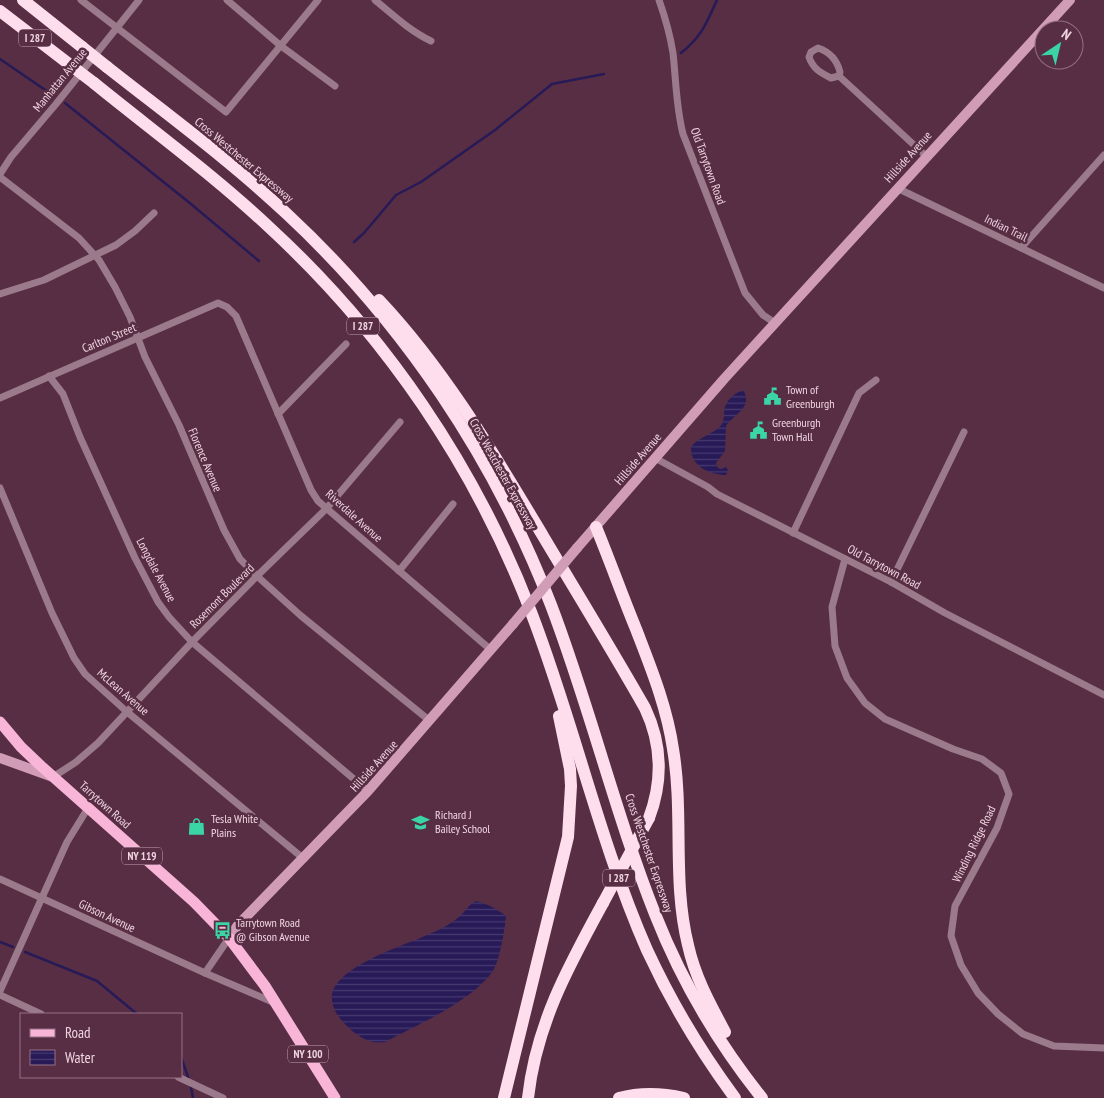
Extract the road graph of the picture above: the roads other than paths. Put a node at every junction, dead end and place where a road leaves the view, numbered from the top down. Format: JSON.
{"nodes":[{"id":1,"x":23,"y":0,"type":"edge"},
{"id":2,"x":81,"y":0,"type":"edge"},
{"id":3,"x":138,"y":0,"type":"edge"},
{"id":4,"x":227,"y":0,"type":"edge"},
{"id":5,"x":318,"y":0,"type":"edge"},
{"id":6,"x":375,"y":0,"type":"edge"},
{"id":7,"x":659,"y":0,"type":"edge"},
{"id":8,"x":1070,"y":0,"type":"edge"},
{"id":9,"x":0,"y":11,"type":"edge"},
{"id":10,"x":116,"y":28,"type":"junction"},
{"id":11,"x":431,"y":41,"type":"dead end"},
{"id":12,"x":281,"y":46,"type":"junction"},
{"id":13,"x":839,"y":76,"type":"junction"},
{"id":14,"x":335,"y":86,"type":"dead end"},
{"id":15,"x":1104,"y":155,"type":"edge"},
{"id":16,"x":926,"y":156,"type":"junction"},
{"id":17,"x":0,"y":176,"type":"edge"},
{"id":18,"x":897,"y":188,"type":"junction"},
{"id":19,"x":154,"y":213,"type":"dead end"},
{"id":20,"x":308,"y":234,"type":"junction"},
{"id":21,"x":1021,"y":248,"type":"junction"},
{"id":22,"x":93,"y":255,"type":"junction"},
{"id":23,"x":1104,"y":288,"type":"edge"},
{"id":24,"x":0,"y":294,"type":"edge"},
{"id":25,"x":227,"y":307,"type":"joint"},
{"id":26,"x":775,"y":323,"type":"junction"},
{"id":27,"x":138,"y":338,"type":"junction"},
{"id":28,"x":346,"y":344,"type":"dead end"},
{"id":29,"x":49,"y":376,"type":"junction"},
{"id":30,"x":876,"y":380,"type":"dead end"},
{"id":31,"x":0,"y":398,"type":"edge"},
{"id":32,"x":278,"y":414,"type":"junction"},
{"id":33,"x":400,"y":422,"type":"dead end"},
{"id":34,"x":964,"y":432,"type":"dead end"},
{"id":35,"x":655,"y":458,"type":"junction"},
{"id":36,"x":0,"y":488,"type":"edge"},
{"id":37,"x":453,"y":504,"type":"dead end"},
{"id":38,"x":326,"y":509,"type":"junction"},
{"id":39,"x":596,"y":526,"type":"junction"},
{"id":40,"x":793,"y":533,"type":"junction"},
{"id":41,"x":844,"y":559,"type":"junction"},
{"id":42,"x":398,"y":571,"type":"junction"},
{"id":43,"x":256,"y":576,"type":"junction"},
{"id":44,"x":891,"y":582,"type":"junction"},
{"id":45,"x":542,"y":641,"type":"junction"},
{"id":46,"x":192,"y":642,"type":"junction"},
{"id":47,"x":491,"y":650,"type":"junction"},
{"id":48,"x":1104,"y":695,"type":"edge"},
{"id":49,"x":126,"y":711,"type":"junction"},
{"id":50,"x":430,"y":721,"type":"junction"},
{"id":51,"x":0,"y":722,"type":"edge"},
{"id":52,"x":0,"y":758,"type":"edge"},
{"id":53,"x":53,"y":777,"type":"junction"},
{"id":54,"x":368,"y":791,"type":"junction"},
{"id":55,"x":88,"y":808,"type":"junction"},
{"id":56,"x":304,"y":858,"type":"junction"},
{"id":57,"x":0,"y":879,"type":"edge"},
{"id":58,"x":43,"y":899,"type":"junction"},
{"id":59,"x":229,"y":938,"type":"junction"},
{"id":60,"x":205,"y":973,"type":"junction"},
{"id":61,"x":0,"y":991,"type":"edge"},
{"id":62,"x":0,"y":995,"type":"edge"},
{"id":63,"x":277,"y":1004,"type":"junction"},
{"id":64,"x":40,"y":1013,"type":"edge"},
{"id":65,"x":1104,"y":1048,"type":"edge"},
{"id":66,"x":180,"y":1078,"type":"edge"},
{"id":67,"x":760,"y":1096,"type":"edge"},
{"id":68,"x":223,"y":1098,"type":"edge"},
{"id":69,"x":335,"y":1098,"type":"edge"},
{"id":70,"x":504,"y":1098,"type":"edge"},
{"id":71,"x":528,"y":1098,"type":"edge"},
{"id":72,"x":619,"y":1098,"type":"edge"},
{"id":73,"x":684,"y":1098,"type":"edge"},
{"id":74,"x":735,"y":1098,"type":"edge"}],
"edges":[{"from":1,"to":20,"type":"highway","name":"Cross Westchester Expressway","number":"I 287","bridge":true},
{"from":2,"to":10,"type":"street"},
{"from":3,"to":10,"type":"street","name":"Manhattan Avenue"},
{"from":4,"to":12,"type":"street"},
{"from":5,"to":12,"type":"street"},
{"from":6,"to":11,"type":"street"},
{"from":7,"to":26,"type":"street","name":"Old Tarrytown Road"},
{"from":8,"to":16,"type":"main road","name":"Hillside Avenue"},
{"from":9,"to":45,"type":"highway","number":"I 287","bridge":true},
{"from":10,"to":12,"type":"street"},
{"from":10,"to":17,"type":"street","name":"Manhattan Avenue"},
{"from":12,"to":14,"type":"street"},
{"from":13,"to":13,"type":"street"},
{"from":13,"to":16,"type":"street"},
{"from":15,"to":21,"type":"street"},
{"from":16,"to":18,"type":"main road","name":"Hillside Avenue"},
{"from":17,"to":22,"type":"street","name":"Florence Avenue"},
{"from":18,"to":21,"type":"street","name":"Indian Trail"},
{"from":18,"to":26,"type":"main road","name":"Hillside Avenue"},
{"from":19,"to":22,"type":"street"},
{"from":20,"to":67,"type":"highway","name":"Cross Westchester Expressway","number":"I 287"},
{"from":20,"to":71,"type":"highway","bridge":true},
{"from":21,"to":23,"type":"street","name":"Indian Trail"},
{"from":22,"to":24,"type":"street"},
{"from":22,"to":27,"type":"street","name":"Florence Avenue"},
{"from":25,"to":27,"type":"street","name":"Carlton Street"},
{"from":25,"to":32,"type":"street","name":"Riverdale Avenue"},
{"from":26,"to":35,"type":"main road","name":"Hillside Avenue"},
{"from":27,"to":29,"type":"street","name":"Carlton Street"},
{"from":27,"to":43,"type":"street","name":"Florence Avenue"},
{"from":28,"to":32,"type":"street"},
{"from":29,"to":31,"type":"street","name":"Carlton Street"},
{"from":29,"to":46,"type":"street","name":"Longdale Avenue"},
{"from":30,"to":40,"type":"street"},
{"from":32,"to":38,"type":"street","name":"Riverdale Avenue"},
{"from":33,"to":38,"type":"street","name":"Rosemont Boulevard"},
{"from":34,"to":44,"type":"street"},
{"from":35,"to":39,"type":"main road","name":"Hillside Avenue"},
{"from":35,"to":40,"type":"street","name":"Old Tarrytown Road"},
{"from":36,"to":49,"type":"street","name":"McLean Avenue"},
{"from":37,"to":42,"type":"street"},
{"from":38,"to":42,"type":"street","name":"Riverdale Avenue"},
{"from":38,"to":43,"type":"street","name":"Rosemont Boulevard"},
{"from":39,"to":47,"type":"main road","name":"Hillside Avenue","bridge":true},
{"from":39,"to":67,"type":"highway"},
{"from":40,"to":41,"type":"street","name":"Old Tarrytown Road"},
{"from":41,"to":44,"type":"street","name":"Old Tarrytown Road"},
{"from":41,"to":65,"type":"street","name":"Winding Ridge Road"},
{"from":42,"to":47,"type":"street","name":"Riverdale Avenue"},
{"from":43,"to":46,"type":"street","name":"Rosemont Boulevard"},
{"from":43,"to":50,"type":"street","name":"Florence Avenue"},
{"from":44,"to":48,"type":"street","name":"Old Tarrytown Road"},
{"from":45,"to":70,"type":"highway"},
{"from":45,"to":74,"type":"highway","number":"I 287"},
{"from":46,"to":49,"type":"street","name":"Rosemont Boulevard"},
{"from":46,"to":54,"type":"street","name":"Longdale Avenue"},
{"from":47,"to":50,"type":"main road","name":"Hillside Avenue"},
{"from":49,"to":53,"type":"street","name":"Rosemont Boulevard"},
{"from":49,"to":56,"type":"street","name":"McLean Avenue"},
{"from":50,"to":54,"type":"main road","name":"Hillside Avenue"},
{"from":51,"to":53,"type":"main road","name":"Tarrytown Road","number":"NY 119"},
{"from":52,"to":53,"type":"main road"},
{"from":53,"to":55,"type":"main road","name":"Tarrytown Road","number":"NY 119"},
{"from":54,"to":56,"type":"main road","name":"Hillside Avenue"},
{"from":55,"to":58,"type":"street"},
{"from":55,"to":59,"type":"main road","name":"Tarrytown Road","number":"NY 119"},
{"from":56,"to":59,"type":"main road","name":"Hillside Avenue"},
{"from":57,"to":58,"type":"street","name":"Gibson Avenue"},
{"from":58,"to":60,"type":"street","name":"Gibson Avenue"},
{"from":58,"to":61,"type":"street"},
{"from":59,"to":60,"type":"street"},
{"from":59,"to":63,"type":"main road","name":"Tarrytown Road","number":"NY 100"},
{"from":60,"to":63,"type":"street","name":"Gibson Avenue"},
{"from":62,"to":64,"type":"street"},
{"from":63,"to":69,"type":"main road","name":"Tarrytown Road","number":"NY 100"},
{"from":66,"to":68,"type":"street"},
{"from":72,"to":73,"type":"highway"}]}
